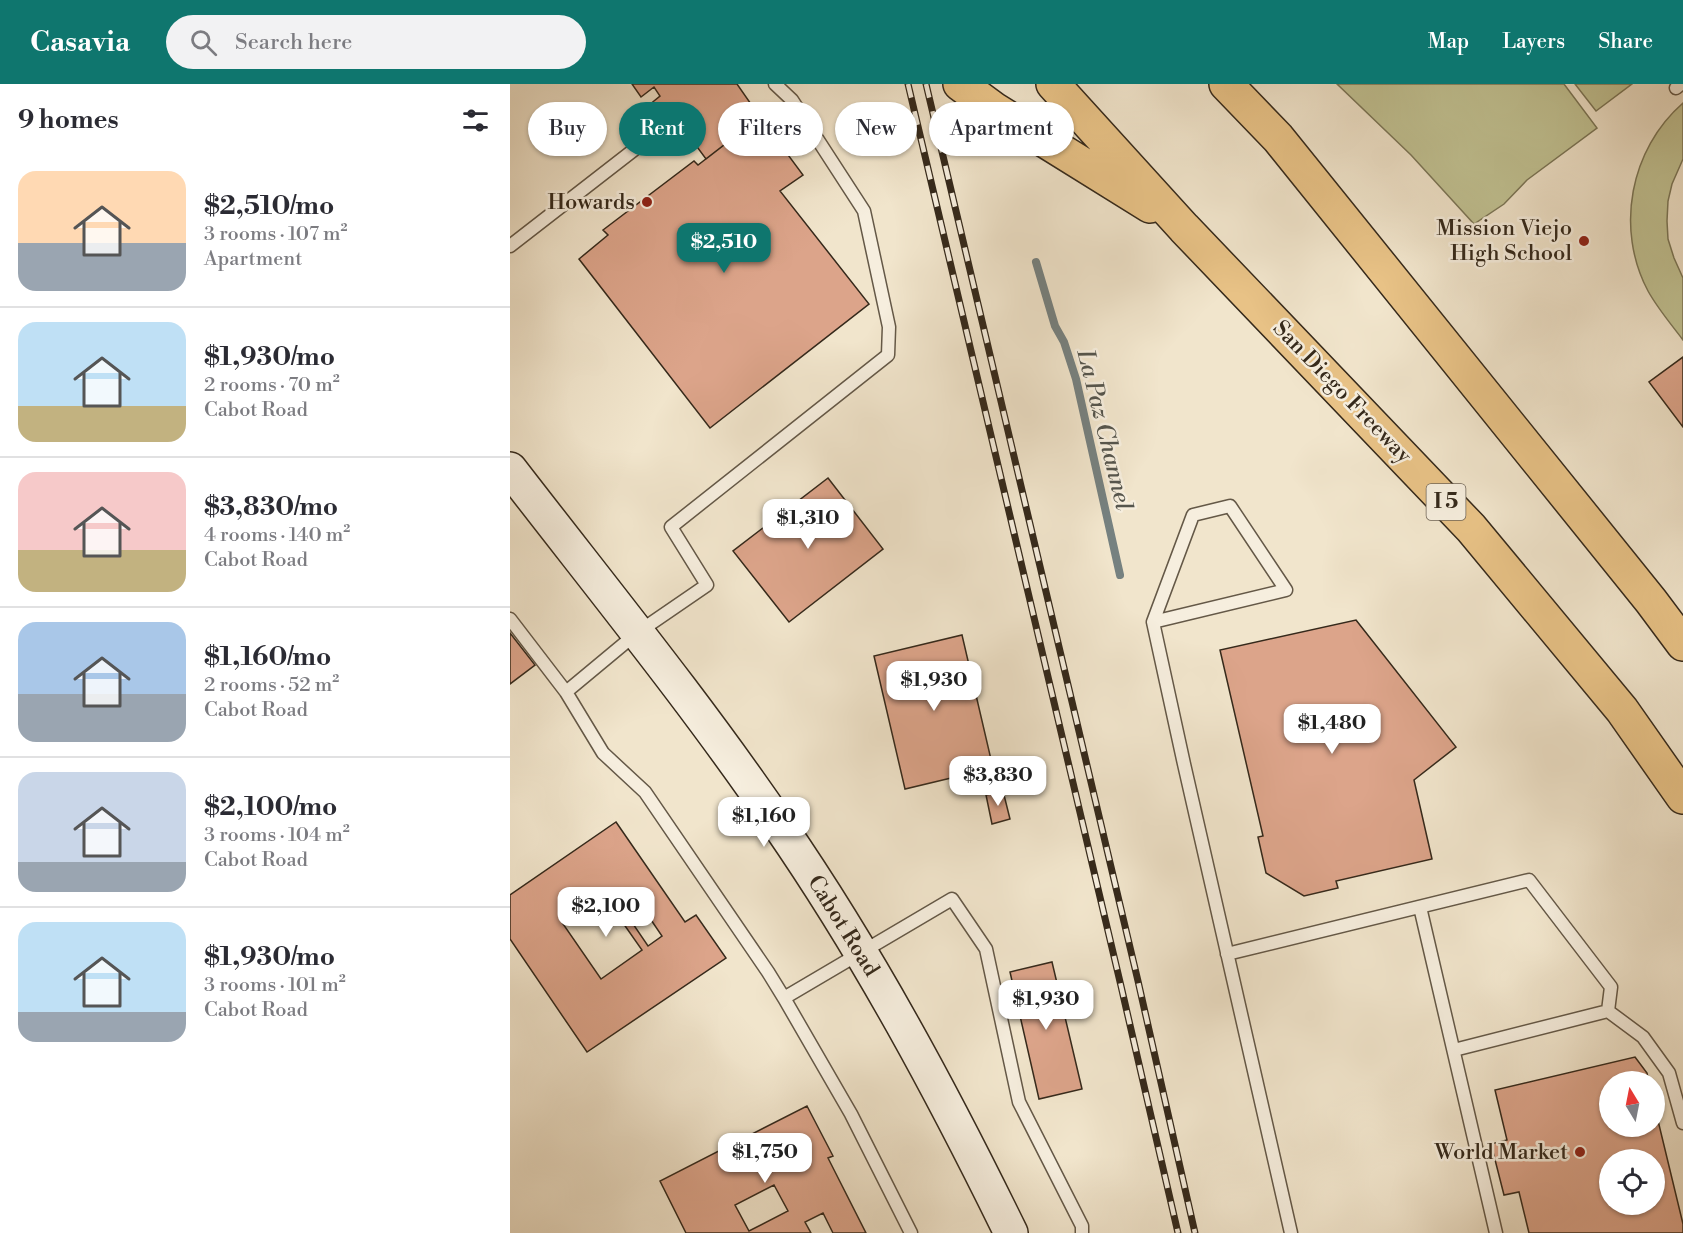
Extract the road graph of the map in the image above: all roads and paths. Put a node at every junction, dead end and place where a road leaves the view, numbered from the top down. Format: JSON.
{"nodes":[{"id":1,"x":775,"y":84,"type":"edge"},
{"id":2,"x":960,"y":84,"type":"edge"},
{"id":3,"x":1053,"y":84,"type":"edge"},
{"id":4,"x":1226,"y":84,"type":"edge"},
{"id":5,"x":1238,"y":84,"type":"edge"},
{"id":6,"x":1278,"y":138,"type":"junction"},
{"id":7,"x":626,"y":156,"type":"edge"},
{"id":8,"x":1184,"y":228,"type":"junction"},
{"id":9,"x":510,"y":246,"type":"edge"},
{"id":10,"x":510,"y":469,"type":"edge"},
{"id":11,"x":510,"y":619,"type":"edge"},
{"id":12,"x":1153,"y":622,"type":"junction"},
{"id":13,"x":637,"y":633,"type":"junction"},
{"id":14,"x":1683,"y":644,"type":"edge"},
{"id":15,"x":566,"y":692,"type":"junction"},
{"id":16,"x":1683,"y":797,"type":"edge"},
{"id":17,"x":1420,"y":907,"type":"junction"},
{"id":18,"x":861,"y":951,"type":"junction"},
{"id":19,"x":1227,"y":954,"type":"junction"},
{"id":20,"x":784,"y":998,"type":"junction"},
{"id":21,"x":1608,"y":1011,"type":"junction"},
{"id":22,"x":1454,"y":1050,"type":"junction"},
{"id":23,"x":1683,"y":1123,"type":"edge"},
{"id":24,"x":911,"y":1233,"type":"edge"},
{"id":25,"x":1011,"y":1233,"type":"edge"},
{"id":26,"x":1082,"y":1233,"type":"edge"},
{"id":27,"x":1291,"y":1233,"type":"edge"},
{"id":28,"x":1496,"y":1233,"type":"edge"}],
"edges":[{"from":1,"to":13,"type":"lane"},
{"from":2,"to":8,"type":"highway"},
{"from":3,"to":8,"type":"highway","name":"San Diego Freeway","number":"I 5"},
{"from":4,"to":6,"type":"highway"},
{"from":5,"to":6,"type":"highway"},
{"from":6,"to":14,"type":"highway"},
{"from":7,"to":9,"type":"lane"},
{"from":8,"to":16,"type":"highway","name":"San Diego Freeway","number":"I 5"},
{"from":10,"to":13,"type":"main road","name":"Cabot Road"},
{"from":11,"to":15,"type":"lane"},
{"from":12,"to":12,"type":"lane"},
{"from":12,"to":19,"type":"lane"},
{"from":13,"to":15,"type":"lane"},
{"from":13,"to":18,"type":"main road","name":"Cabot Road"},
{"from":15,"to":20,"type":"lane"},
{"from":17,"to":19,"type":"lane"},
{"from":17,"to":21,"type":"lane"},
{"from":17,"to":22,"type":"lane"},
{"from":18,"to":20,"type":"lane"},
{"from":18,"to":25,"type":"main road","name":"Cabot Road"},
{"from":18,"to":26,"type":"lane"},
{"from":19,"to":27,"type":"lane"},
{"from":20,"to":24,"type":"lane"},
{"from":21,"to":22,"type":"lane"},
{"from":21,"to":23,"type":"lane"},
{"from":22,"to":28,"type":"lane"}]}
